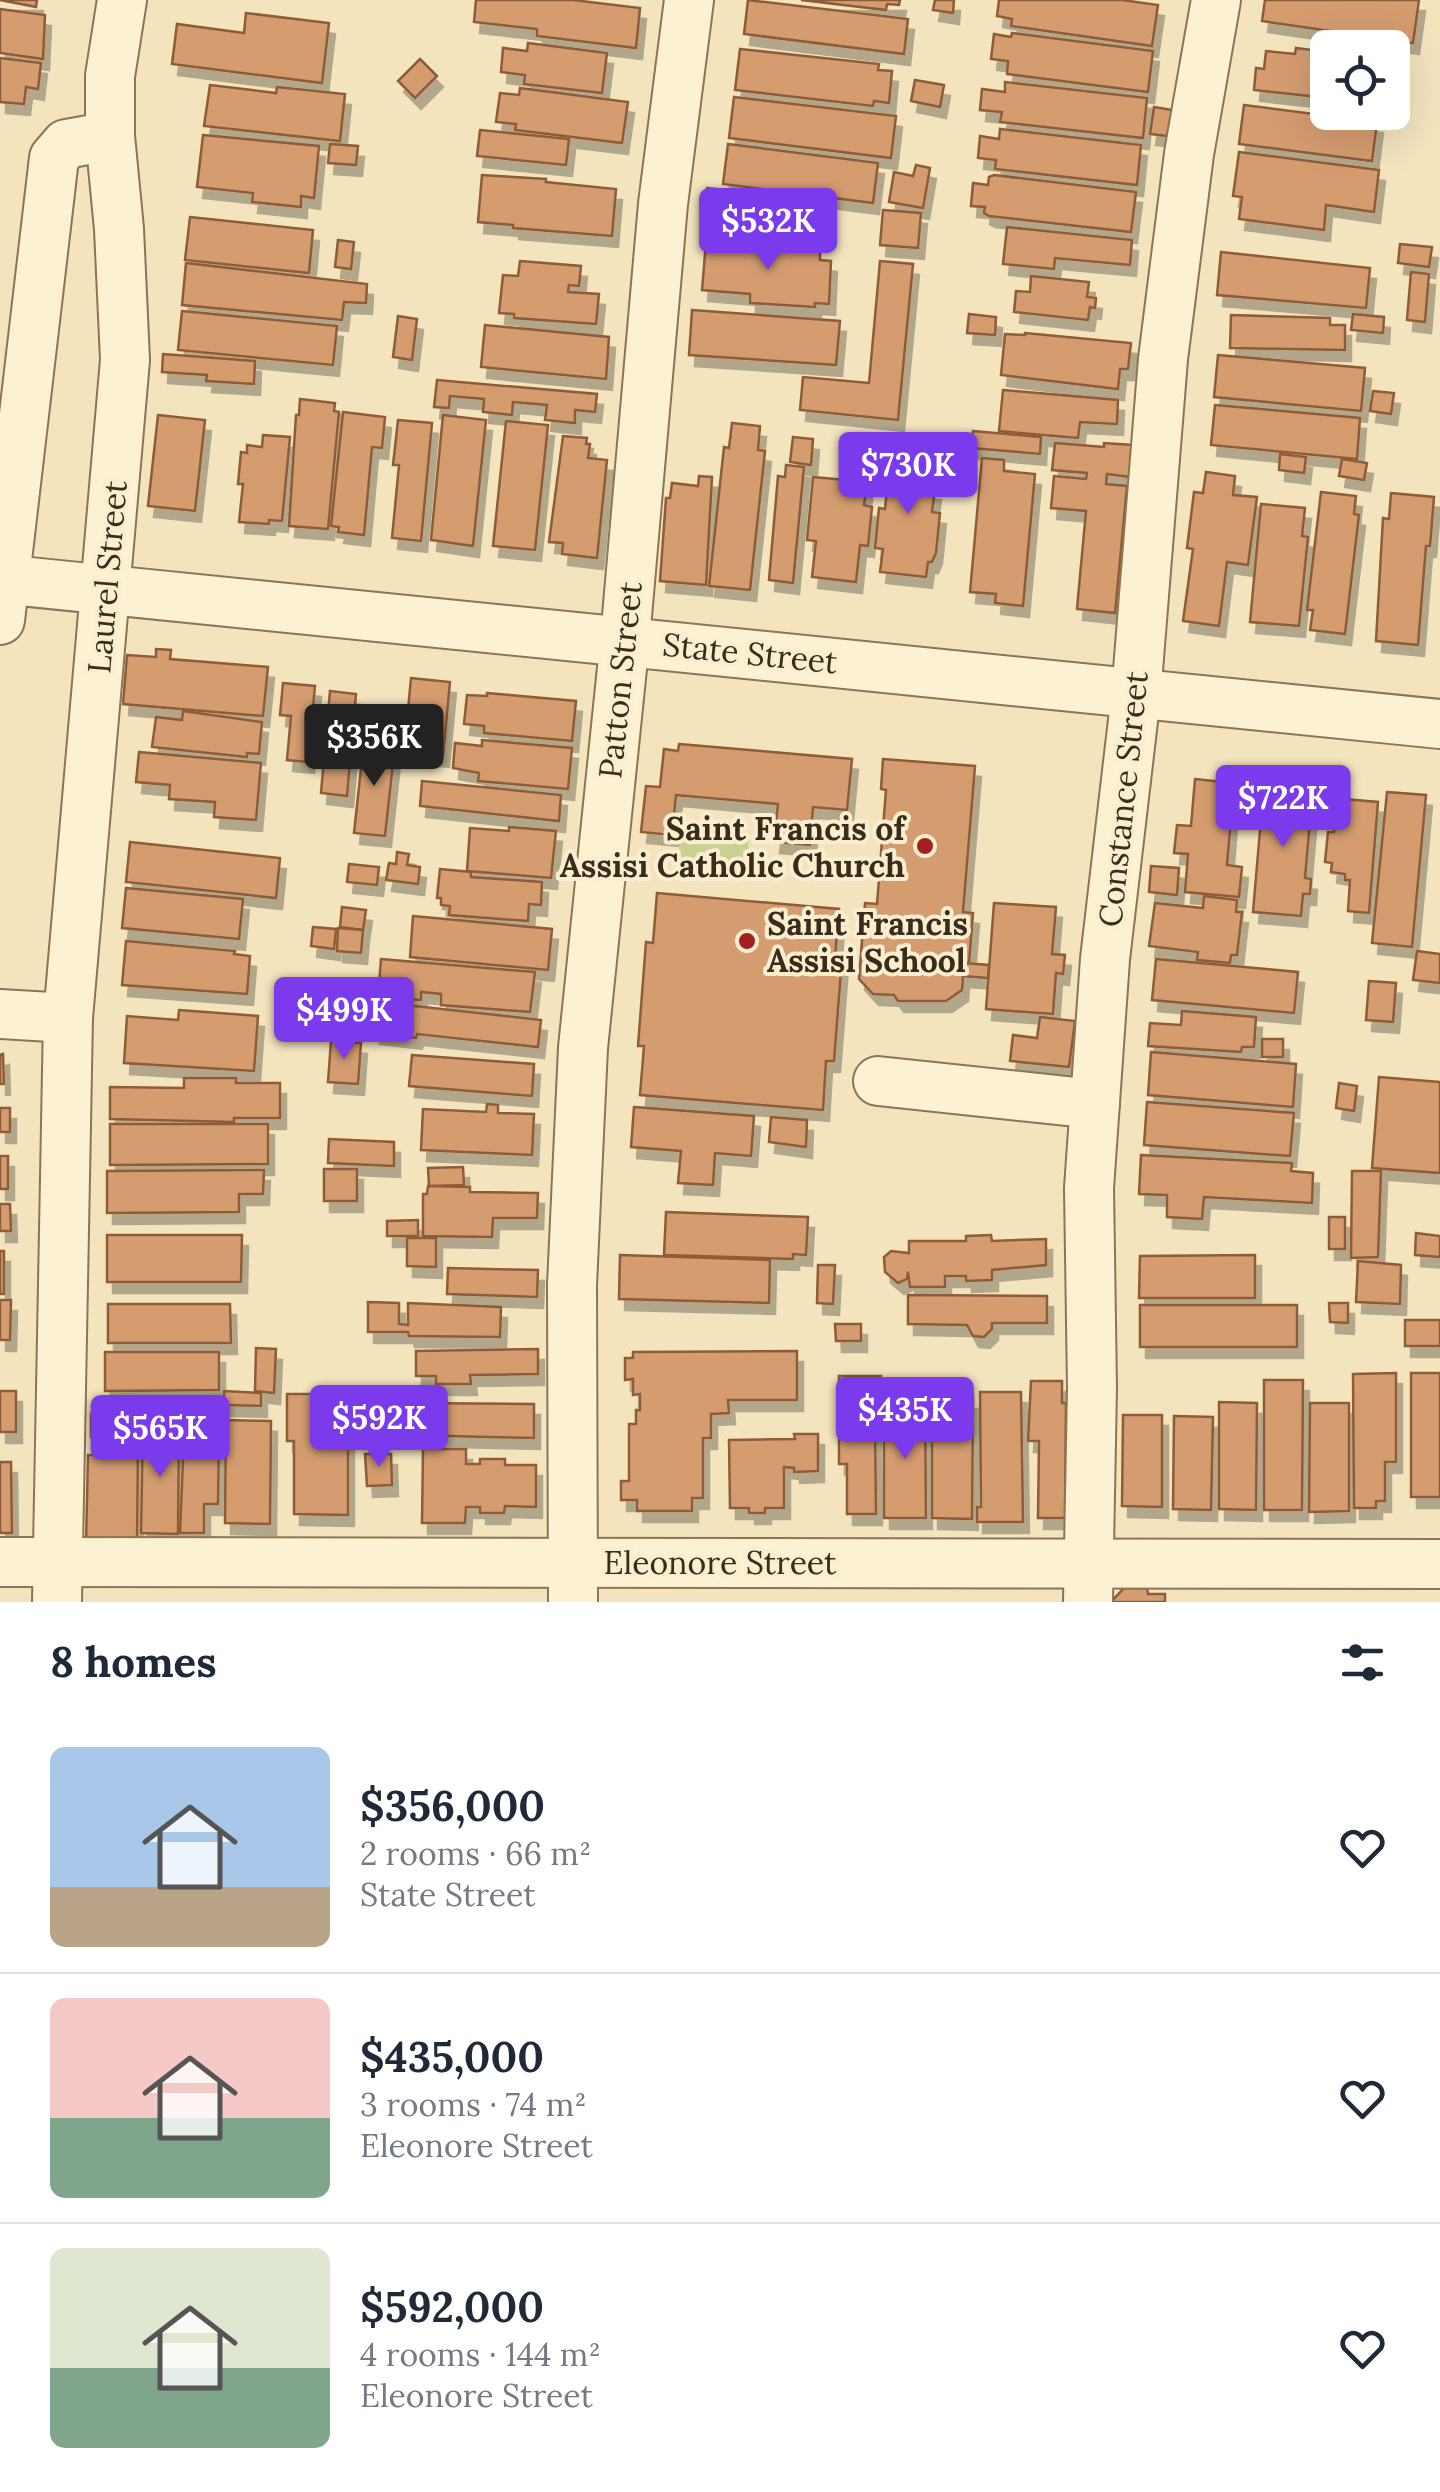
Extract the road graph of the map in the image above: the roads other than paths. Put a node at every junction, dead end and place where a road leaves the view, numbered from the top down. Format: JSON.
{"nodes":[{"id":1,"x":122,"y":0,"type":"edge"},
{"id":2,"x":689,"y":0,"type":"edge"},
{"id":3,"x":1216,"y":0,"type":"edge"},
{"id":4,"x":110,"y":136,"type":"junction"},
{"id":5,"x":107,"y":589,"type":"junction"},
{"id":6,"x":1,"y":592,"type":"edge"},
{"id":7,"x":624,"y":640,"type":"junction"},
{"id":8,"x":1136,"y":694,"type":"junction"},
{"id":9,"x":1440,"y":724,"type":"edge"},
{"id":10,"x":0,"y":1014,"type":"edge"},
{"id":11,"x":68,"y":1018,"type":"junction"},
{"id":12,"x":878,"y":1081,"type":"dead end"},
{"id":13,"x":1095,"y":1104,"type":"junction"},
{"id":14,"x":0,"y":1562,"type":"edge"},
{"id":15,"x":1440,"y":1564,"type":"edge"},
{"id":16,"x":57,"y":1582,"type":"edge"},
{"id":17,"x":573,"y":1582,"type":"edge"},
{"id":18,"x":1089,"y":1583,"type":"edge"}],
"edges":[{"from":1,"to":4,"type":"street","name":"Laurel Street"},
{"from":2,"to":7,"type":"street","name":"Patton Street"},
{"from":3,"to":8,"type":"street","name":"Constance Street"},
{"from":4,"to":5,"type":"street","name":"Laurel Street"},
{"from":4,"to":6,"type":"street"},
{"from":5,"to":6,"type":"street","name":"State Street"},
{"from":5,"to":7,"type":"street","name":"State Street"},
{"from":5,"to":11,"type":"street","name":"Laurel Street"},
{"from":7,"to":8,"type":"street","name":"State Street"},
{"from":7,"to":17,"type":"street","name":"Patton Street"},
{"from":8,"to":9,"type":"street","name":"State Street"},
{"from":8,"to":13,"type":"street","name":"Constance Street"},
{"from":10,"to":11,"type":"street"},
{"from":11,"to":16,"type":"street","name":"Laurel Street"},
{"from":12,"to":13,"type":"street"},
{"from":13,"to":18,"type":"street","name":"Constance Street"},
{"from":14,"to":16,"type":"street","name":"Eleonore Street"},
{"from":15,"to":18,"type":"street","name":"Eleonore Street"},
{"from":16,"to":17,"type":"street","name":"Eleonore Street"},
{"from":17,"to":18,"type":"street","name":"Eleonore Street"}]}
